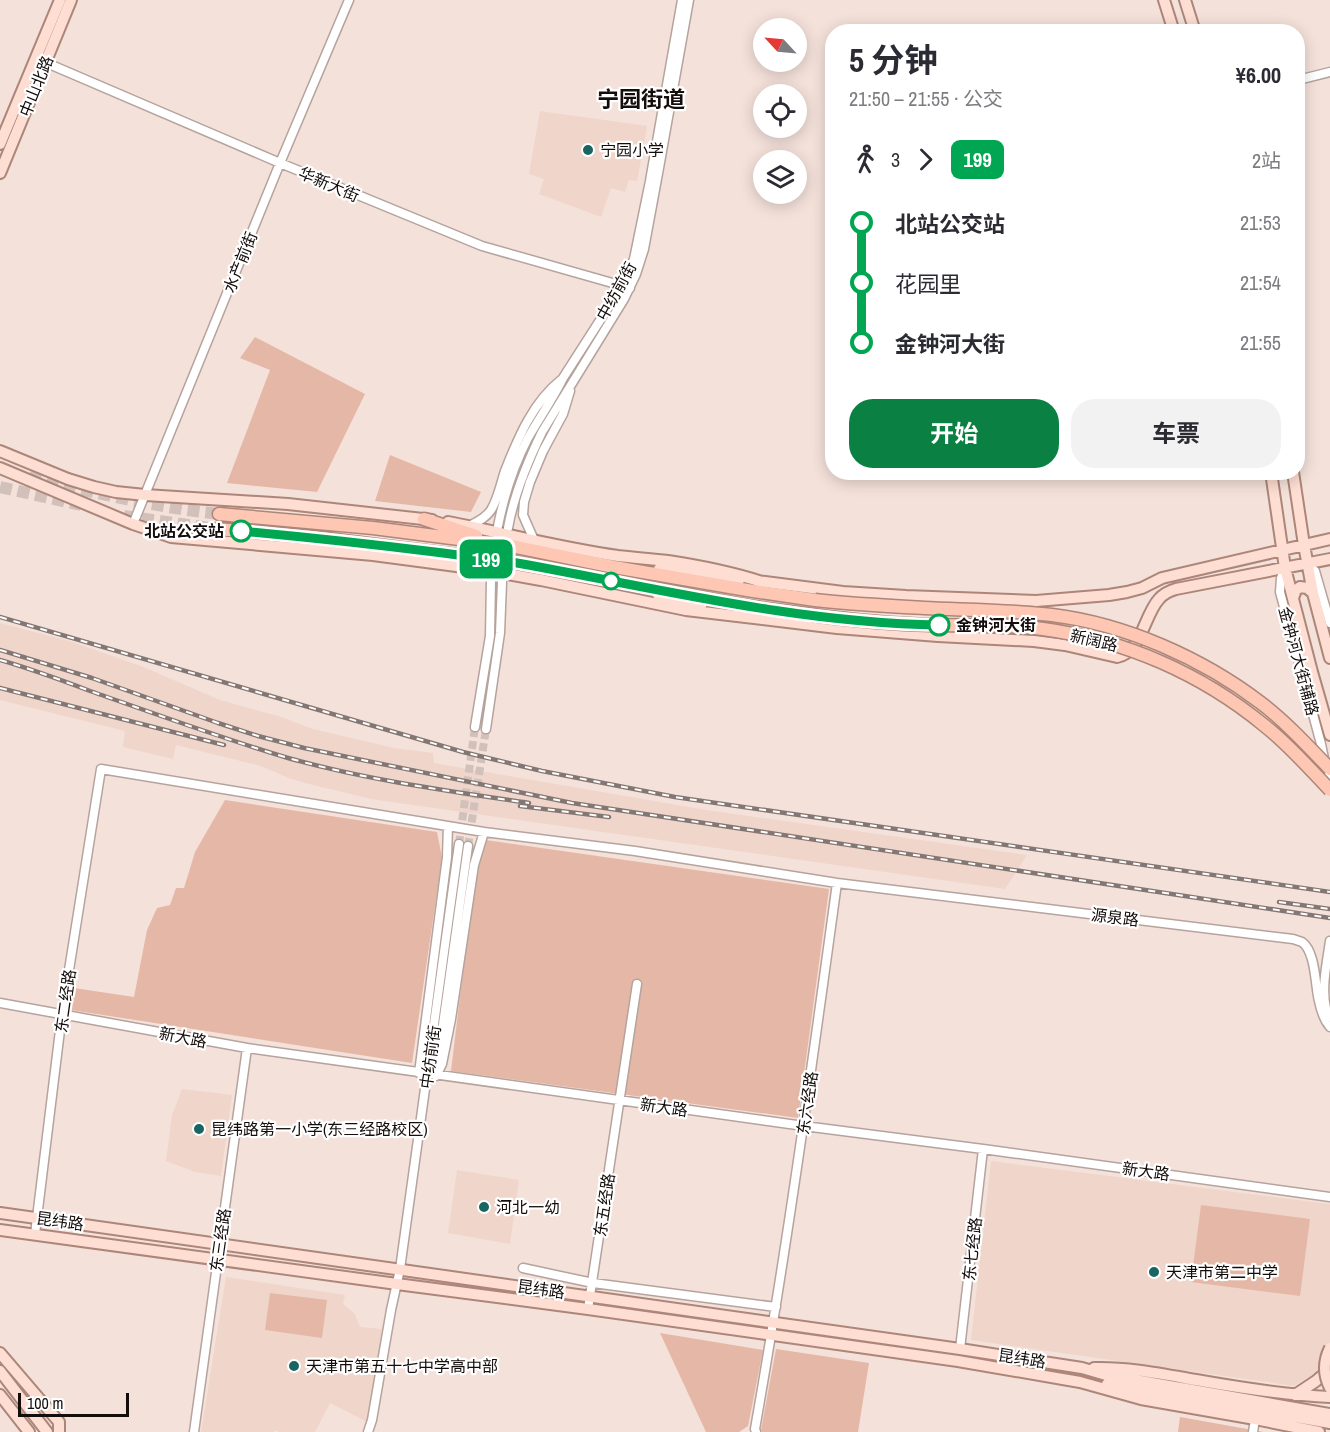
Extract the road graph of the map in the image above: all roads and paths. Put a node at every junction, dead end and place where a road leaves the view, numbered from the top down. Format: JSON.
{"nodes":[{"id":1,"x":60,"y":0,"type":"edge"},
{"id":2,"x":71,"y":0,"type":"edge"},
{"id":3,"x":349,"y":0,"type":"edge"},
{"id":4,"x":682,"y":0,"type":"edge"},
{"id":5,"x":689,"y":0,"type":"edge"},
{"id":6,"x":1164,"y":0,"type":"edge"},
{"id":7,"x":1185,"y":0,"type":"edge"},
{"id":8,"x":1172,"y":24,"type":"edge"},
{"id":9,"x":1192,"y":24,"type":"edge"},
{"id":10,"x":41,"y":60,"type":"junction"},
{"id":11,"x":1330,"y":72,"type":"edge"},
{"id":12,"x":1305,"y":78,"type":"edge"},
{"id":13,"x":0,"y":144,"type":"edge"},
{"id":14,"x":280,"y":163,"type":"junction"},
{"id":15,"x":0,"y":173,"type":"edge"},
{"id":16,"x":626,"y":287,"type":"junction"},
{"id":17,"x":563,"y":378,"type":"junction"},
{"id":18,"x":571,"y":384,"type":"junction"},
{"id":19,"x":0,"y":451,"type":"edge"},
{"id":20,"x":0,"y":468,"type":"edge"},
{"id":21,"x":1272,"y":480,"type":"edge"},
{"id":22,"x":1294,"y":480,"type":"edge"},
{"id":23,"x":145,"y":495,"type":"junction"},
{"id":24,"x":219,"y":514,"type":"tunnel mouth"},
{"id":25,"x":424,"y":519,"type":"junction"},
{"id":26,"x":133,"y":524,"type":"junction"},
{"id":27,"x":469,"y":526,"type":"junction"},
{"id":28,"x":498,"y":526,"type":"dead end"},
{"id":29,"x":508,"y":528,"type":"dead end"},
{"id":30,"x":217,"y":529,"type":"tunnel mouth"},
{"id":31,"x":1330,"y":539,"type":"edge"},
{"id":32,"x":534,"y":540,"type":"junction"},
{"id":33,"x":506,"y":545,"type":"junction"},
{"id":34,"x":1304,"y":545,"type":"junction"},
{"id":35,"x":1282,"y":550,"type":"junction"},
{"id":36,"x":1330,"y":559,"type":"edge"},
{"id":37,"x":412,"y":560,"type":"junction"},
{"id":38,"x":500,"y":560,"type":"junction"},
{"id":39,"x":1307,"y":564,"type":"junction"},
{"id":40,"x":614,"y":567,"type":"junction"},
{"id":41,"x":1285,"y":568,"type":"junction"},
{"id":42,"x":491,"y":580,"type":"dead end"},
{"id":43,"x":502,"y":582,"type":"dead end"},
{"id":44,"x":762,"y":582,"type":"junction"},
{"id":45,"x":643,"y":587,"type":"junction"},
{"id":46,"x":1313,"y":593,"type":"junction"},
{"id":47,"x":1293,"y":598,"type":"junction"},
{"id":48,"x":740,"y":615,"type":"junction"},
{"id":49,"x":1330,"y":623,"type":"edge"},
{"id":50,"x":1330,"y":658,"type":"edge"},
{"id":51,"x":475,"y":727,"type":"tunnel mouth"},
{"id":52,"x":486,"y":729,"type":"tunnel mouth"},
{"id":53,"x":1330,"y":735,"type":"edge"},
{"id":54,"x":101,"y":769,"type":"joint"},
{"id":55,"x":1330,"y":769,"type":"edge"},
{"id":56,"x":1330,"y":790,"type":"edge"},
{"id":57,"x":448,"y":826,"type":"junction"},
{"id":58,"x":484,"y":832,"type":"junction"},
{"id":59,"x":463,"y":845,"type":"tunnel mouth"},
{"id":60,"x":837,"y":883,"type":"junction"},
{"id":61,"x":1330,"y":941,"type":"edge"},
{"id":62,"x":637,"y":984,"type":"dead end"},
{"id":63,"x":0,"y":1003,"type":"edge"},
{"id":64,"x":62,"y":1014,"type":"junction"},
{"id":65,"x":1330,"y":1019,"type":"edge"},
{"id":66,"x":1330,"y":1028,"type":"edge"},
{"id":67,"x":247,"y":1048,"type":"junction"},
{"id":68,"x":428,"y":1074,"type":"junction"},
{"id":69,"x":620,"y":1101,"type":"junction"},
{"id":70,"x":804,"y":1126,"type":"junction"},
{"id":71,"x":983,"y":1149,"type":"junction"},
{"id":72,"x":1330,"y":1197,"type":"edge"},
{"id":73,"x":0,"y":1213,"type":"edge"},
{"id":74,"x":37,"y":1218,"type":"junction"},
{"id":75,"x":0,"y":1230,"type":"edge"},
{"id":76,"x":35,"y":1234,"type":"junction"},
{"id":77,"x":220,"y":1244,"type":"junction"},
{"id":78,"x":218,"y":1259,"type":"junction"},
{"id":79,"x":522,"y":1268,"type":"dead end"},
{"id":80,"x":400,"y":1269,"type":"junction"},
{"id":81,"x":593,"y":1283,"type":"junction"},
{"id":82,"x":397,"y":1284,"type":"junction"},
{"id":83,"x":591,"y":1296,"type":"junction"},
{"id":84,"x":776,"y":1307,"type":"junction"},
{"id":85,"x":588,"y":1309,"type":"junction"},
{"id":86,"x":774,"y":1322,"type":"junction"},
{"id":87,"x":772,"y":1335,"type":"junction"},
{"id":88,"x":1330,"y":1348,"type":"edge"},
{"id":89,"x":960,"y":1349,"type":"junction"},
{"id":90,"x":1,"y":1357,"type":"edge"},
{"id":91,"x":1082,"y":1368,"type":"junction"},
{"id":92,"x":1330,"y":1368,"type":"edge"},
{"id":93,"x":0,"y":1371,"type":"edge"},
{"id":94,"x":1080,"y":1382,"type":"junction"},
{"id":95,"x":1139,"y":1384,"type":"junction"},
{"id":96,"x":1330,"y":1388,"type":"edge"},
{"id":97,"x":0,"y":1395,"type":"edge"},
{"id":98,"x":1295,"y":1395,"type":"junction"},
{"id":99,"x":1330,"y":1397,"type":"edge"},
{"id":100,"x":1330,"y":1414,"type":"edge"},
{"id":101,"x":1255,"y":1419,"type":"junction"},
{"id":102,"x":1330,"y":1423,"type":"edge"},
{"id":103,"x":755,"y":1431,"type":"edge"},
{"id":104,"x":29,"y":1432,"type":"edge"},
{"id":105,"x":47,"y":1432,"type":"edge"},
{"id":106,"x":59,"y":1432,"type":"edge"},
{"id":107,"x":194,"y":1432,"type":"edge"},
{"id":108,"x":368,"y":1432,"type":"edge"},
{"id":109,"x":1253,"y":1432,"type":"edge"},
{"id":110,"x":1319,"y":1432,"type":"edge"}],
"edges":[{"from":1,"to":10,"type":"main road","name":"中山北路"},
{"from":2,"to":10,"type":"main road","name":"中山北路"},
{"from":3,"to":14,"type":"street","name":"水产前街"},
{"from":4,"to":16,"type":"street","name":"中纺前街"},
{"from":5,"to":16,"type":"street"},
{"from":6,"to":8,"type":"main road"},
{"from":7,"to":9,"type":"main road"},
{"from":10,"to":13,"type":"main road","name":"中山北路"},
{"from":10,"to":14,"type":"street","name":"华新大街"},
{"from":10,"to":15,"type":"main road","name":"中山北路"},
{"from":11,"to":12,"type":"street"},
{"from":14,"to":16,"type":"street","name":"华新大街"},
{"from":14,"to":23,"type":"street","name":"水产前街"},
{"from":16,"to":17,"type":"street","name":"中纺前街"},
{"from":16,"to":18,"type":"street"},
{"from":17,"to":27,"type":"street"},
{"from":17,"to":28,"type":"street","name":"中纺前街"},
{"from":18,"to":29,"type":"street"},
{"from":18,"to":32,"type":"street"},
{"from":19,"to":23,"type":"main road"},
{"from":20,"to":26,"type":"main road"},
{"from":21,"to":35,"type":"main road"},
{"from":22,"to":34,"type":"main road"},
{"from":23,"to":25,"type":"main road"},
{"from":23,"to":26,"type":"street","name":"水产前街"},
{"from":24,"to":33,"type":"highway"},
{"from":25,"to":27,"type":"main road"},
{"from":25,"to":33,"type":"highway"},
{"from":26,"to":37,"type":"main road"},
{"from":27,"to":32,"type":"main road"},
{"from":30,"to":38,"type":"highway","name":"新阔路"},
{"from":31,"to":34,"type":"main road"},
{"from":32,"to":44,"type":"main road"},
{"from":33,"to":40,"type":"highway","name":"新阔路"},
{"from":34,"to":35,"type":"main road"},
{"from":34,"to":39,"type":"main road"},
{"from":35,"to":41,"type":"main road"},
{"from":35,"to":44,"type":"main road"},
{"from":36,"to":39,"type":"main road"},
{"from":37,"to":38,"type":"main road"},
{"from":37,"to":48,"type":"main road"},
{"from":38,"to":45,"type":"highway","name":"新阔路"},
{"from":39,"to":41,"type":"main road"},
{"from":39,"to":46,"type":"main road"},
{"from":39,"to":49,"type":"street"},
{"from":40,"to":44,"type":"main road"},
{"from":40,"to":55,"type":"highway","name":"新阔路","bridge":true},
{"from":41,"to":47,"type":"main road"},
{"from":41,"to":48,"type":"main road"},
{"from":41,"to":56,"type":"street","name":"金钟河大街辅路"},
{"from":42,"to":51,"type":"street"},
{"from":43,"to":52,"type":"street"},
{"from":45,"to":48,"type":"main road"},
{"from":45,"to":56,"type":"highway","name":"新阔路","bridge":true},
{"from":46,"to":47,"type":"main road"},
{"from":46,"to":50,"type":"main road"},
{"from":47,"to":53,"type":"main road"},
{"from":54,"to":57,"type":"street","name":"源泉路"},
{"from":54,"to":64,"type":"street","name":"东二经路"},
{"from":57,"to":58,"type":"street","name":"源泉路"},
{"from":57,"to":68,"type":"street"},
{"from":58,"to":60,"type":"street","name":"源泉路"},
{"from":58,"to":68,"type":"street"},
{"from":59,"to":68,"type":"street"},
{"from":60,"to":66,"type":"street","name":"源泉路"},
{"from":60,"to":70,"type":"street","name":"东六经路"},
{"from":61,"to":65,"type":"street"},
{"from":62,"to":69,"type":"street","name":"东五经路"},
{"from":63,"to":64,"type":"street","name":"新大路"},
{"from":64,"to":67,"type":"street","name":"新大路"},
{"from":64,"to":74,"type":"street","name":"东二经路"},
{"from":67,"to":68,"type":"street","name":"新大路"},
{"from":67,"to":77,"type":"street","name":"东三经路"},
{"from":68,"to":69,"type":"street","name":"新大路"},
{"from":68,"to":80,"type":"street","name":"中纺前街"},
{"from":69,"to":70,"type":"street","name":"新大路"},
{"from":69,"to":81,"type":"street","name":"东五经路"},
{"from":70,"to":71,"type":"street","name":"新大路"},
{"from":70,"to":84,"type":"street","name":"东六经路"},
{"from":71,"to":72,"type":"street","name":"新大路"},
{"from":71,"to":89,"type":"street","name":"东七经路"},
{"from":73,"to":74,"type":"main road","name":"昆纬路"},
{"from":74,"to":76,"type":"street","name":"东二经路"},
{"from":74,"to":77,"type":"main road","name":"昆纬路"},
{"from":75,"to":76,"type":"main road","name":"昆纬路"},
{"from":76,"to":78,"type":"main road","name":"昆纬路"},
{"from":77,"to":78,"type":"street","name":"东三经路"},
{"from":77,"to":80,"type":"main road","name":"昆纬路"},
{"from":78,"to":82,"type":"main road","name":"昆纬路"},
{"from":78,"to":107,"type":"street","name":"东三经路"},
{"from":79,"to":81,"type":"street"},
{"from":80,"to":82,"type":"street","name":"中纺前街"},
{"from":80,"to":83,"type":"main road","name":"昆纬路"},
{"from":81,"to":83,"type":"street","name":"东五经路"},
{"from":81,"to":84,"type":"street"},
{"from":82,"to":85,"type":"main road","name":"昆纬路"},
{"from":82,"to":108,"type":"street","name":"中纺前街"},
{"from":83,"to":85,"type":"street","name":"东五经路"},
{"from":83,"to":86,"type":"main road","name":"昆纬路"},
{"from":84,"to":86,"type":"street","name":"东六经路"},
{"from":85,"to":87,"type":"main road","name":"昆纬路"},
{"from":86,"to":87,"type":"street","name":"东六经路"},
{"from":86,"to":89,"type":"main road","name":"昆纬路"},
{"from":87,"to":94,"type":"main road","name":"昆纬路"},
{"from":87,"to":103,"type":"street","name":"东六经路"},
{"from":88,"to":96,"type":"main road","bridge":true},
{"from":89,"to":91,"type":"main road","name":"昆纬路"},
{"from":90,"to":106,"type":"main road"},
{"from":91,"to":95,"type":"main road"},
{"from":91,"to":98,"type":"main road"},
{"from":92,"to":98,"type":"main road"},
{"from":93,"to":105,"type":"main road"},
{"from":94,"to":95,"type":"main road"},
{"from":94,"to":101,"type":"main road"},
{"from":95,"to":100,"type":"main road"},
{"from":95,"to":102,"type":"main road"},
{"from":97,"to":104,"type":"main road"},
{"from":98,"to":99,"type":"main road"},
{"from":101,"to":109,"type":"street"},
{"from":101,"to":110,"type":"main road"}]}
